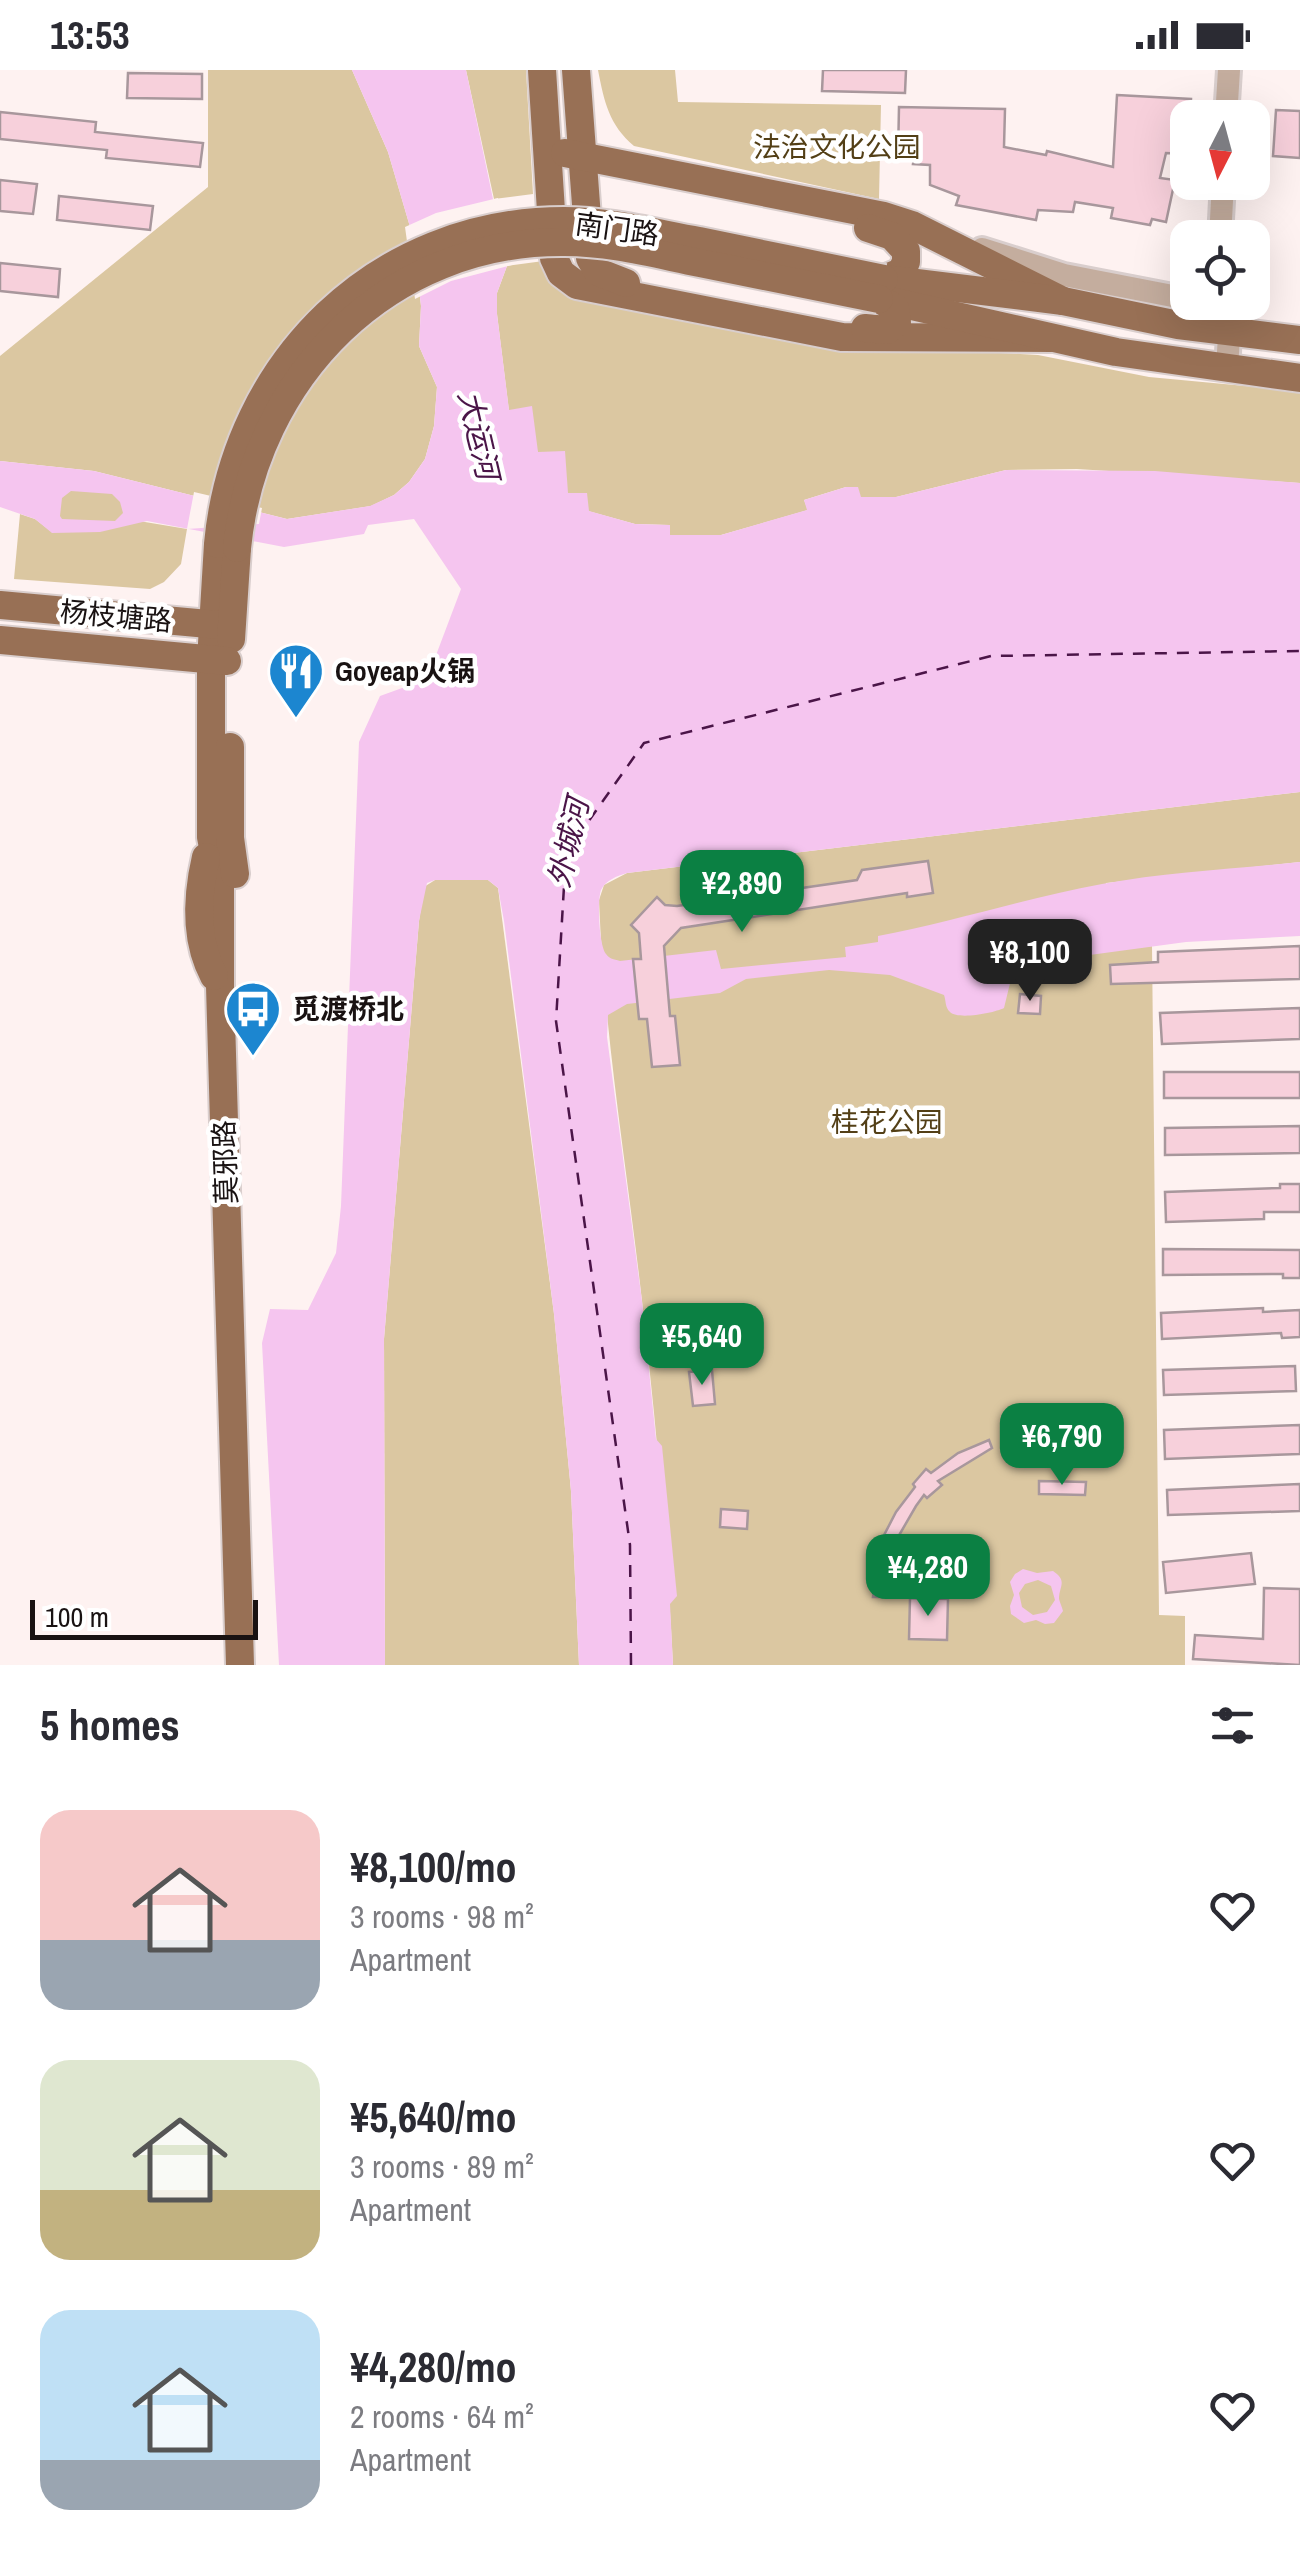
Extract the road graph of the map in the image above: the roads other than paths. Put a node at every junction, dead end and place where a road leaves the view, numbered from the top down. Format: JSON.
{"nodes":[{"id":1,"x":542,"y":70,"type":"edge"},
{"id":2,"x":576,"y":70,"type":"edge"},
{"id":3,"x":1229,"y":70,"type":"edge"},
{"id":4,"x":1243,"y":70,"type":"edge"},
{"id":5,"x":1227,"y":100,"type":"edge"},
{"id":6,"x":1242,"y":100,"type":"edge"},
{"id":7,"x":547,"y":157,"type":"junction"},
{"id":8,"x":583,"y":163,"type":"junction"},
{"id":9,"x":912,"y":226,"type":"junction"},
{"id":10,"x":882,"y":289,"type":"junction"},
{"id":11,"x":1170,"y":296,"type":"edge"},
{"id":12,"x":1063,"y":301,"type":"junction"},
{"id":13,"x":1220,"y":321,"type":"edge"},
{"id":14,"x":1051,"y":338,"type":"junction"},
{"id":15,"x":1300,"y":340,"type":"edge"},
{"id":16,"x":1217,"y":368,"type":"junction"},
{"id":17,"x":1300,"y":378,"type":"edge"},
{"id":18,"x":0,"y":605,"type":"edge"},
{"id":19,"x":222,"y":626,"type":"junction"},
{"id":20,"x":0,"y":640,"type":"edge"},
{"id":21,"x":221,"y":661,"type":"junction"},
{"id":22,"x":240,"y":1665,"type":"edge"},
{"id":23,"x":258,"y":1665,"type":"edge"}],
"edges":[{"from":1,"to":7,"type":"main road"},
{"from":2,"to":8,"type":"main road"},
{"from":3,"to":5,"type":"street"},
{"from":4,"to":6,"type":"street"},
{"from":7,"to":8,"type":"main road"},
{"from":7,"to":14,"type":"main road"},
{"from":8,"to":9,"type":"main road"},
{"from":8,"to":10,"type":"main road"},
{"from":8,"to":10,"type":"main road"},
{"from":9,"to":11,"type":"street"},
{"from":9,"to":12,"type":"main road"},
{"from":10,"to":12,"type":"main road","name":"南门路"},
{"from":10,"to":14,"type":"main road","name":"南门路"},
{"from":10,"to":19,"type":"main road","name":"南门路","bridge":true},
{"from":12,"to":13,"type":"main road","name":"南门路"},
{"from":13,"to":15,"type":"main road","name":"南门路"},
{"from":13,"to":16,"type":"street"},
{"from":14,"to":16,"type":"main road","name":"南门路"},
{"from":16,"to":17,"type":"main road","name":"南门路"},
{"from":18,"to":19,"type":"main road","name":"杨枝塘路"},
{"from":19,"to":21,"type":"main road","name":"南门路"},
{"from":20,"to":21,"type":"main road","name":"杨枝塘路"},
{"from":21,"to":22,"type":"main road","name":"莫邪路"},
{"from":21,"to":23,"type":"main road","name":"莫邪路"}]}
